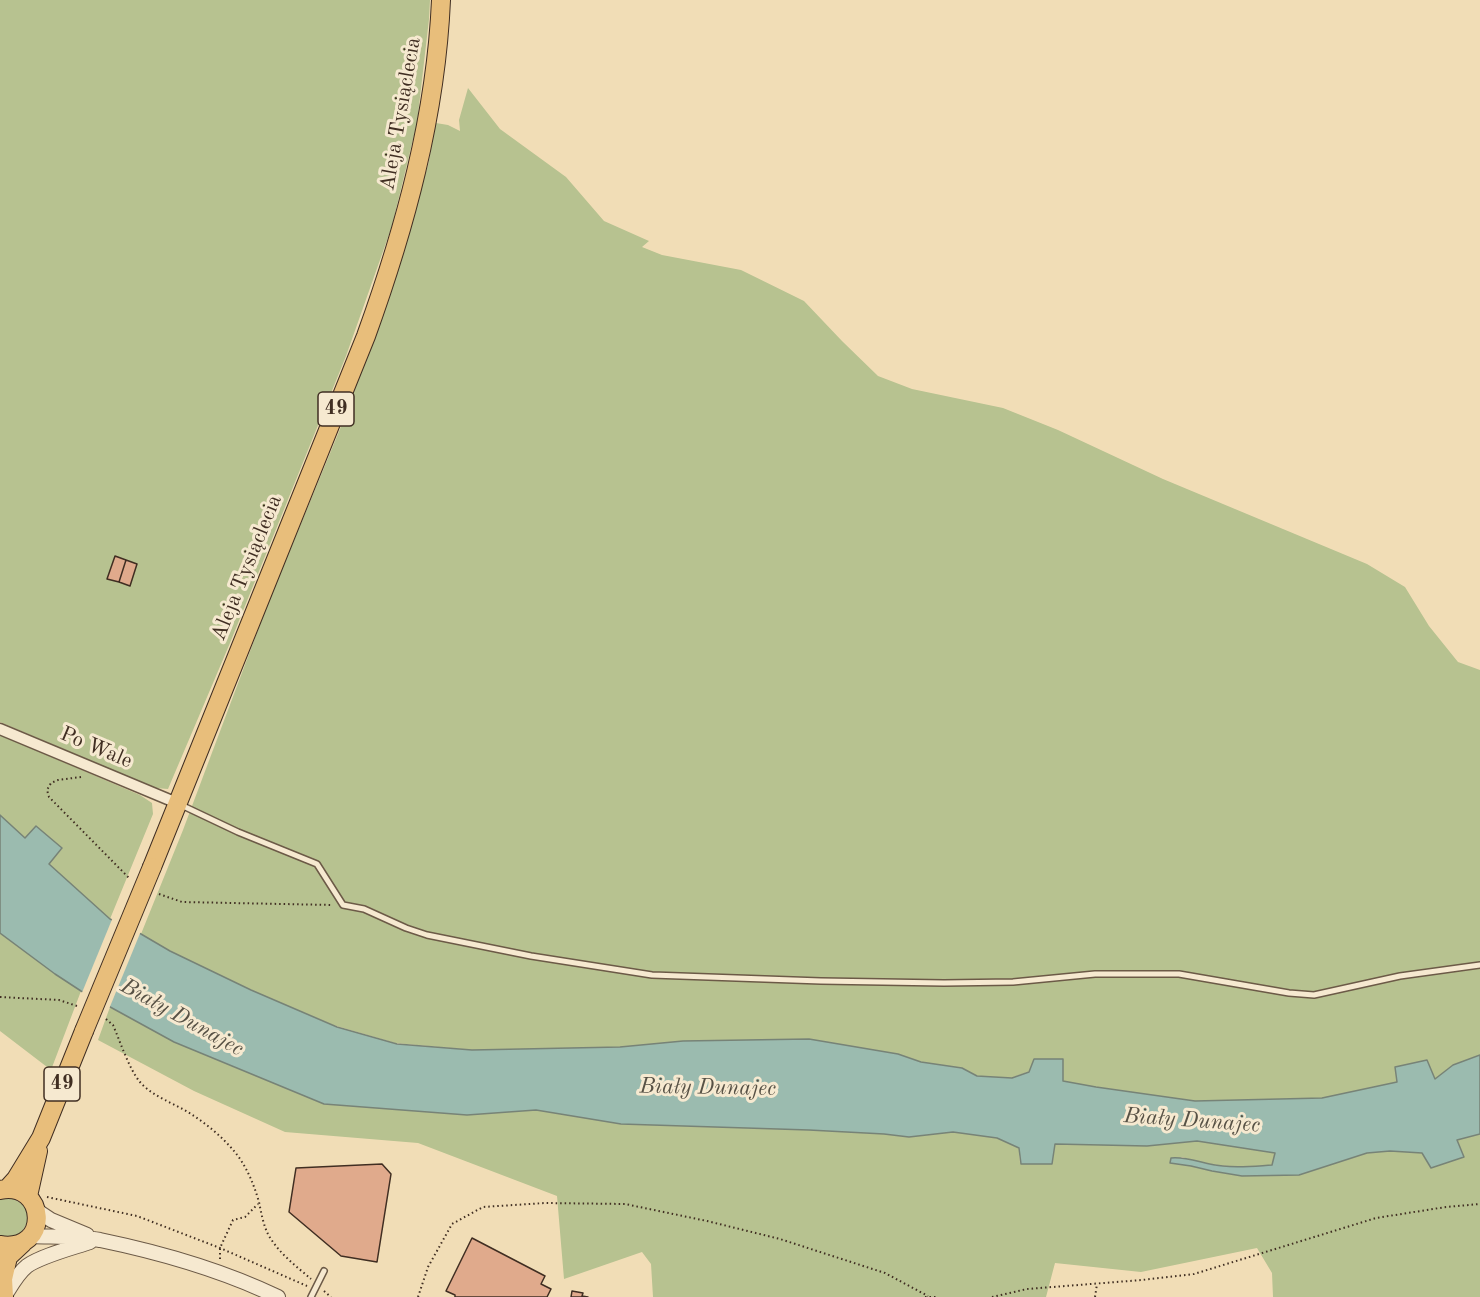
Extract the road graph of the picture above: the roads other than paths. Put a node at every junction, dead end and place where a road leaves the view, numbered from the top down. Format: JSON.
{"nodes":[{"id":1,"x":441,"y":0,"type":"edge"},
{"id":2,"x":0,"y":729,"type":"edge"},
{"id":3,"x":177,"y":803,"type":"junction"},
{"id":4,"x":1480,"y":964,"type":"edge"},
{"id":5,"x":41,"y":1138,"type":"junction"},
{"id":6,"x":4,"y":1190,"type":"edge"},
{"id":7,"x":36,"y":1201,"type":"junction"},
{"id":8,"x":27,"y":1239,"type":"junction"},
{"id":9,"x":98,"y":1240,"type":"junction"},
{"id":10,"x":0,"y":1245,"type":"edge"},
{"id":11,"x":324,"y":1271,"type":"dead end"},
{"id":12,"x":4,"y":1297,"type":"edge"},
{"id":13,"x":278,"y":1297,"type":"edge"},
{"id":14,"x":311,"y":1297,"type":"edge"}],
"edges":[{"from":1,"to":3,"type":"main road","name":"Aleja Tysiąclecia","number":"49"},
{"from":2,"to":3,"type":"street","name":"Po Wale"},
{"from":3,"to":4,"type":"lane"},
{"from":3,"to":5,"type":"main road","name":"Aleja Tysiąclecia","number":"49","bridge":true},
{"from":5,"to":6,"type":"main road","name":"Aleja Tysiąclecia","number":"49"},
{"from":5,"to":7,"type":"main road","name":"Aleja Tysiąclecia","number":"49"},
{"from":6,"to":7,"type":"main road","number":"49"},
{"from":7,"to":8,"type":"main road","number":"49"},
{"from":7,"to":9,"type":"street"},
{"from":8,"to":9,"type":"street"},
{"from":8,"to":10,"type":"main road"},
{"from":8,"to":12,"type":"main road","number":"49"},
{"from":9,"to":12,"type":"street"},
{"from":9,"to":13,"type":"street"},
{"from":11,"to":14,"type":"lane"}]}
